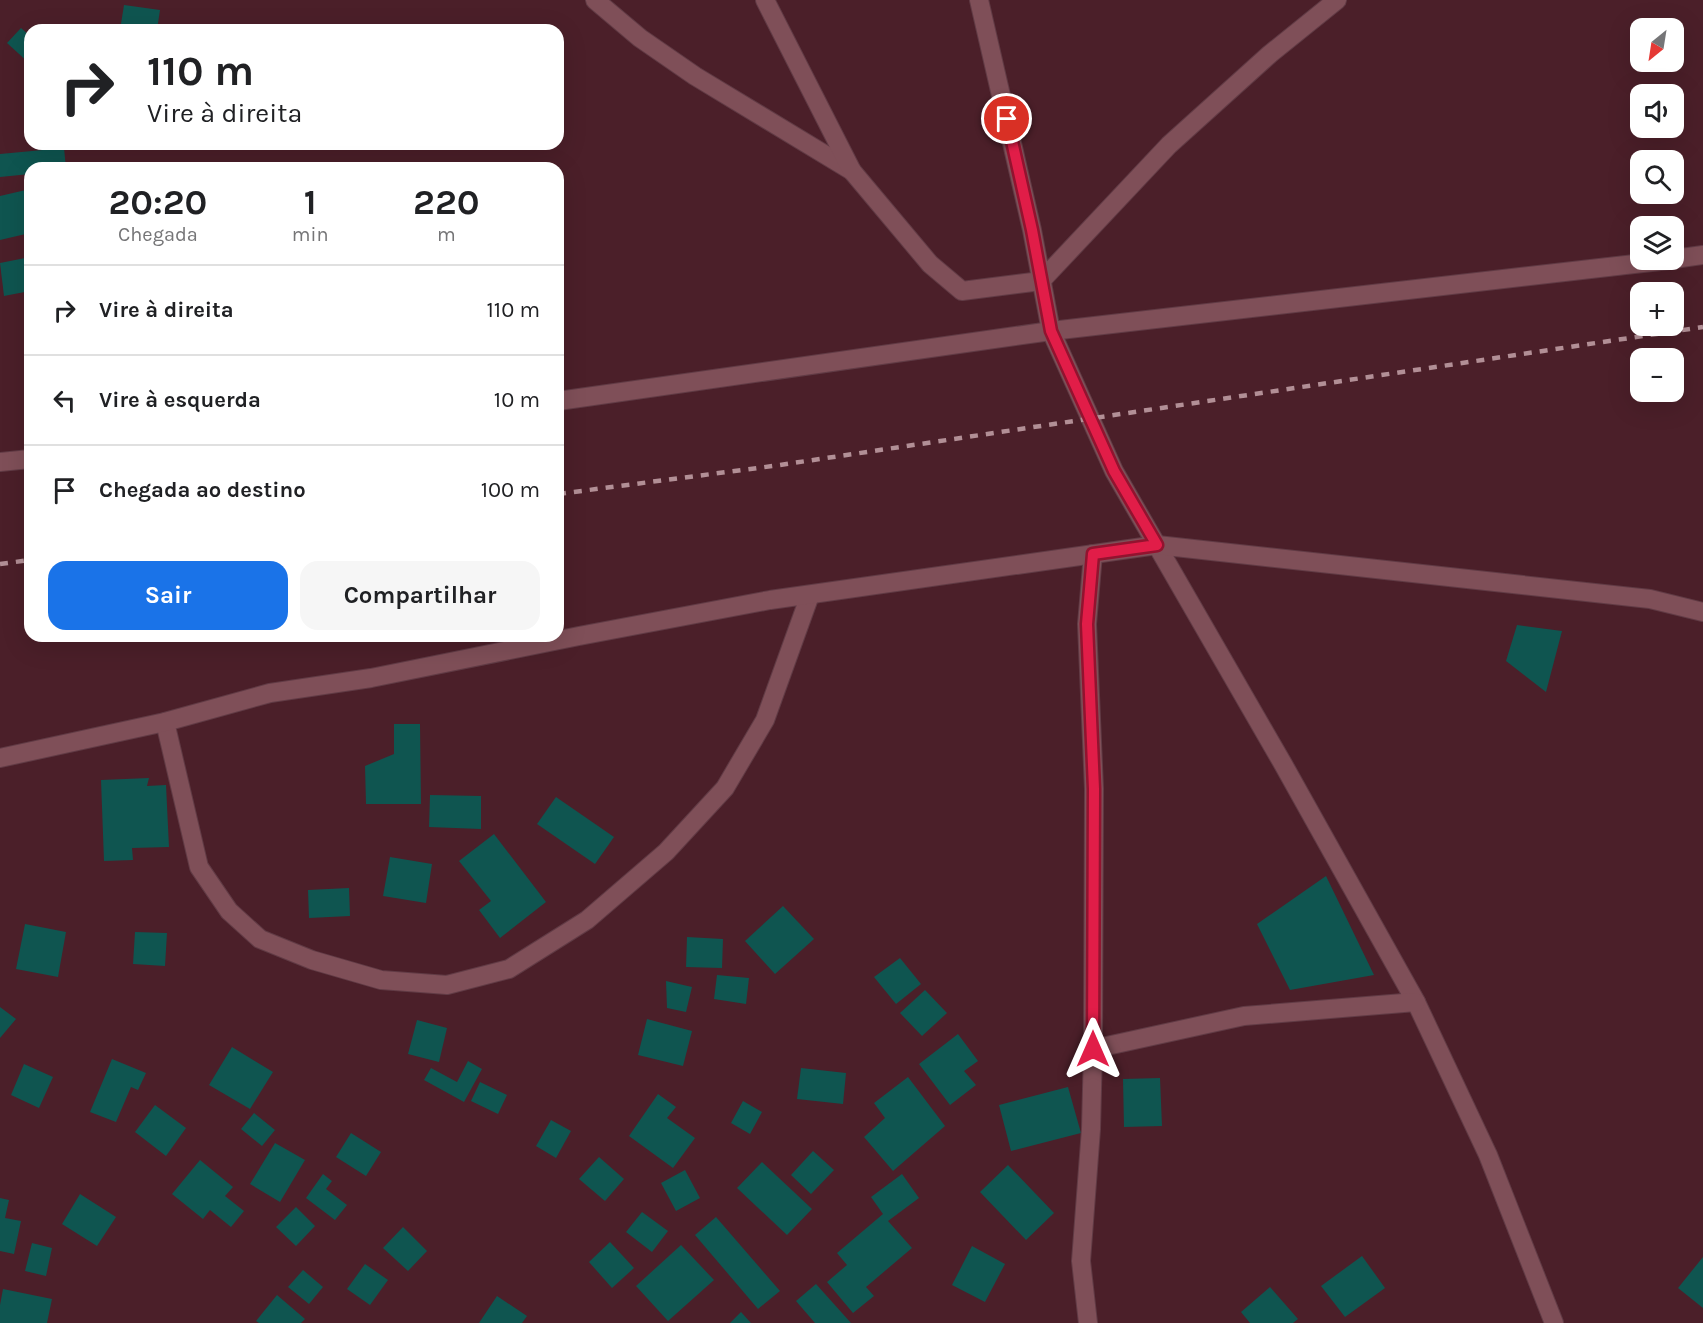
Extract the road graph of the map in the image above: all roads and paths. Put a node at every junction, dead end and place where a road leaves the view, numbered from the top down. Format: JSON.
{"nodes":[{"id":1,"x":595,"y":0,"type":"edge"},
{"id":2,"x":765,"y":0,"type":"edge"},
{"id":3,"x":979,"y":0,"type":"edge"},
{"id":4,"x":1337,"y":0,"type":"edge"},
{"id":5,"x":852,"y":171,"type":"junction"},
{"id":6,"x":1703,"y":255,"type":"edge"},
{"id":7,"x":1684,"y":258,"type":"edge"},
{"id":8,"x":1630,"y":264,"type":"edge"},
{"id":9,"x":1041,"y":280,"type":"junction"},
{"id":10,"x":1051,"y":331,"type":"junction"},
{"id":11,"x":564,"y":400,"type":"edge"},
{"id":12,"x":24,"y":460,"type":"edge"},
{"id":13,"x":0,"y":462,"type":"edge"},
{"id":14,"x":1157,"y":545,"type":"junction"},
{"id":15,"x":1093,"y":554,"type":"junction"},
{"id":16,"x":810,"y":595,"type":"junction"},
{"id":17,"x":1703,"y":612,"type":"edge"},
{"id":18,"x":564,"y":639,"type":"edge"},
{"id":19,"x":549,"y":642,"type":"edge"},
{"id":20,"x":165,"y":722,"type":"junction"},
{"id":21,"x":0,"y":758,"type":"edge"},
{"id":22,"x":1416,"y":1002,"type":"junction"},
{"id":23,"x":1093,"y":1049,"type":"junction"},
{"id":24,"x":1088,"y":1323,"type":"edge"},
{"id":25,"x":1554,"y":1323,"type":"edge"}],
"edges":[{"from":1,"to":5,"type":"street"},
{"from":2,"to":5,"type":"street"},
{"from":3,"to":9,"type":"street"},
{"from":4,"to":9,"type":"street"},
{"from":5,"to":9,"type":"street"},
{"from":6,"to":7,"type":"street"},
{"from":8,"to":10,"type":"street"},
{"from":9,"to":10,"type":"street"},
{"from":10,"to":11,"type":"street"},
{"from":10,"to":14,"type":"street"},
{"from":12,"to":13,"type":"street"},
{"from":14,"to":15,"type":"street"},
{"from":14,"to":17,"type":"street"},
{"from":14,"to":22,"type":"street"},
{"from":15,"to":16,"type":"street"},
{"from":15,"to":23,"type":"street"},
{"from":16,"to":18,"type":"street"},
{"from":16,"to":20,"type":"street"},
{"from":19,"to":20,"type":"street"},
{"from":20,"to":21,"type":"street"},
{"from":22,"to":23,"type":"street"},
{"from":22,"to":25,"type":"street"},
{"from":23,"to":24,"type":"street"}]}
